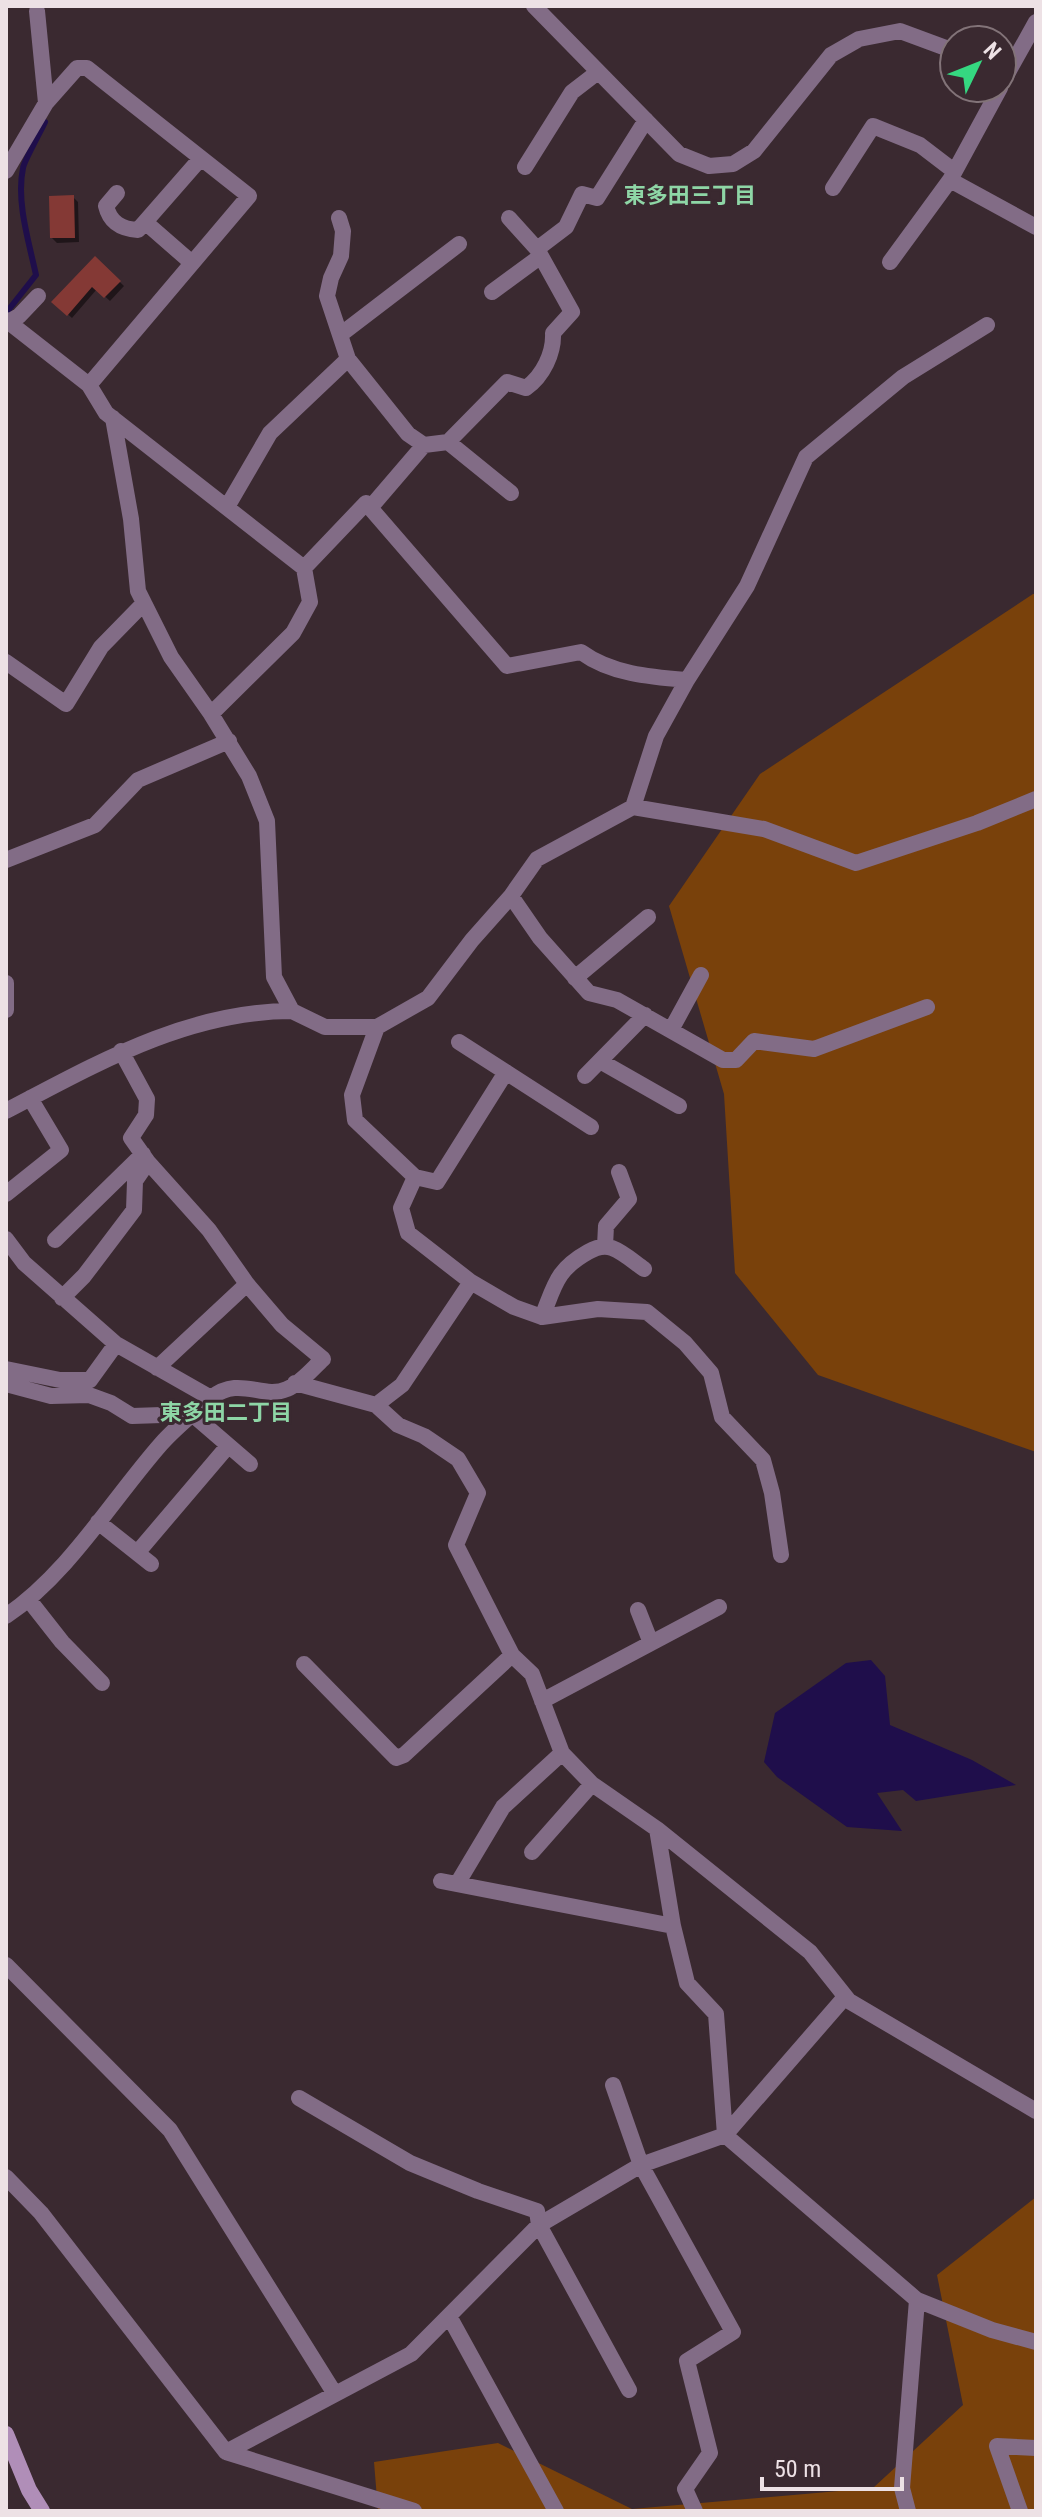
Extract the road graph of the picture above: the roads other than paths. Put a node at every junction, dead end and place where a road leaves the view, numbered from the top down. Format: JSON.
{"nodes":[{"id":1,"x":534,"y":6,"type":"edge"},
{"id":2,"x":37,"y":11,"type":"dead end"},
{"id":3,"x":1036,"y":22,"type":"edge"},
{"id":4,"x":938,"y":45,"type":"edge"},
{"id":5,"x":1018,"y":54,"type":"edge"},
{"id":6,"x":598,"y":72,"type":"junction"},
{"id":7,"x":46,"y":103,"type":"junction"},
{"id":8,"x":990,"y":104,"type":"edge"},
{"id":9,"x":646,"y":120,"type":"junction"},
{"id":10,"x":201,"y":158,"type":"junction"},
{"id":11,"x":8,"y":164,"type":"edge"},
{"id":12,"x":525,"y":167,"type":"dead end"},
{"id":13,"x":952,"y":176,"type":"junction"},
{"id":14,"x":833,"y":188,"type":"dead end"},
{"id":15,"x":117,"y":193,"type":"dead end"},
{"id":16,"x":339,"y":218,"type":"dead end"},
{"id":17,"x":509,"y":218,"type":"dead end"},
{"id":18,"x":145,"y":222,"type":"junction"},
{"id":19,"x":1036,"y":227,"type":"edge"},
{"id":20,"x":459,"y":244,"type":"dead end"},
{"id":21,"x":539,"y":253,"type":"junction"},
{"id":22,"x":890,"y":262,"type":"dead end"},
{"id":23,"x":192,"y":263,"type":"junction"},
{"id":24,"x":492,"y":292,"type":"dead end"},
{"id":25,"x":38,"y":296,"type":"dead end"},
{"id":26,"x":7,"y":321,"type":"edge"},
{"id":27,"x":987,"y":325,"type":"dead end"},
{"id":28,"x":340,"y":335,"type":"junction"},
{"id":29,"x":348,"y":359,"type":"junction"},
{"id":30,"x":89,"y":385,"type":"junction"},
{"id":31,"x":113,"y":418,"type":"junction"},
{"id":32,"x":448,"y":442,"type":"junction"},
{"id":33,"x":424,"y":445,"type":"junction"},
{"id":34,"x":511,"y":493,"type":"dead end"},
{"id":35,"x":227,"y":507,"type":"junction"},
{"id":36,"x":370,"y":508,"type":"junction"},
{"id":37,"x":304,"y":568,"type":"junction"},
{"id":38,"x":144,"y":603,"type":"junction"},
{"id":39,"x":6,"y":662,"type":"edge"},
{"id":40,"x":687,"y":680,"type":"junction"},
{"id":41,"x":211,"y":714,"type":"junction"},
{"id":42,"x":229,"y":741,"type":"junction"},
{"id":43,"x":1036,"y":799,"type":"edge"},
{"id":44,"x":633,"y":807,"type":"junction"},
{"id":45,"x":6,"y":860,"type":"edge"},
{"id":46,"x":511,"y":896,"type":"junction"},
{"id":47,"x":648,"y":917,"type":"dead end"},
{"id":48,"x":701,"y":975,"type":"dead end"},
{"id":49,"x":575,"y":978,"type":"junction"},
{"id":50,"x":6,"y":983,"type":"edge"},
{"id":51,"x":927,"y":1007,"type":"dead end"},
{"id":52,"x":6,"y":1010,"type":"edge"},
{"id":53,"x":292,"y":1011,"type":"junction"},
{"id":54,"x":645,"y":1015,"type":"junction"},
{"id":55,"x":377,"y":1027,"type":"junction"},
{"id":56,"x":671,"y":1030,"type":"junction"},
{"id":57,"x":459,"y":1042,"type":"dead end"},
{"id":58,"x":121,"y":1051,"type":"junction"},
{"id":59,"x":600,"y":1061,"type":"junction"},
{"id":60,"x":506,"y":1072,"type":"junction"},
{"id":61,"x":585,"y":1076,"type":"dead end"},
{"id":62,"x":30,"y":1098,"type":"junction"},
{"id":63,"x":679,"y":1106,"type":"dead end"},
{"id":64,"x":6,"y":1111,"type":"edge"},
{"id":65,"x":591,"y":1127,"type":"dead end"},
{"id":66,"x":145,"y":1158,"type":"junction"},
{"id":67,"x":619,"y":1172,"type":"dead end"},
{"id":68,"x":415,"y":1177,"type":"junction"},
{"id":69,"x":6,"y":1194,"type":"edge"},
{"id":70,"x":6,"y":1239,"type":"edge"},
{"id":71,"x":55,"y":1240,"type":"dead end"},
{"id":72,"x":605,"y":1246,"type":"junction"},
{"id":73,"x":644,"y":1269,"type":"dead end"},
{"id":74,"x":471,"y":1282,"type":"junction"},
{"id":75,"x":247,"y":1284,"type":"junction"},
{"id":76,"x":62,"y":1298,"type":"junction"},
{"id":77,"x":542,"y":1317,"type":"junction"},
{"id":78,"x":116,"y":1344,"type":"junction"},
{"id":79,"x":157,"y":1368,"type":"junction"},
{"id":80,"x":6,"y":1369,"type":"edge"},
{"id":81,"x":295,"y":1383,"type":"junction"},
{"id":82,"x":6,"y":1384,"type":"edge"},
{"id":83,"x":211,"y":1398,"type":"junction"},
{"id":84,"x":376,"y":1405,"type":"junction"},
{"id":85,"x":192,"y":1414,"type":"junction"},
{"id":86,"x":228,"y":1446,"type":"junction"},
{"id":87,"x":250,"y":1464,"type":"dead end"},
{"id":88,"x":98,"y":1522,"type":"junction"},
{"id":89,"x":137,"y":1553,"type":"junction"},
{"id":90,"x":781,"y":1555,"type":"dead end"},
{"id":91,"x":151,"y":1564,"type":"dead end"},
{"id":92,"x":29,"y":1600,"type":"junction"},
{"id":93,"x":719,"y":1607,"type":"dead end"},
{"id":94,"x":638,"y":1610,"type":"dead end"},
{"id":95,"x":6,"y":1616,"type":"edge"},
{"id":96,"x":651,"y":1643,"type":"junction"},
{"id":97,"x":512,"y":1655,"type":"junction"},
{"id":98,"x":304,"y":1664,"type":"dead end"},
{"id":99,"x":102,"y":1683,"type":"dead end"},
{"id":100,"x":542,"y":1701,"type":"junction"},
{"id":101,"x":562,"y":1753,"type":"junction"},
{"id":102,"x":592,"y":1784,"type":"junction"},
{"id":103,"x":657,"y":1829,"type":"junction"},
{"id":104,"x":532,"y":1852,"type":"dead end"},
{"id":105,"x":673,"y":1926,"type":"junction"},
{"id":106,"x":6,"y":1965,"type":"edge"},
{"id":107,"x":845,"y":1997,"type":"junction"},
{"id":108,"x":613,"y":2085,"type":"dead end"},
{"id":109,"x":299,"y":2098,"type":"dead end"},
{"id":110,"x":1036,"y":2111,"type":"edge"},
{"id":111,"x":725,"y":2135,"type":"junction"},
{"id":112,"x":641,"y":2165,"type":"junction"},
{"id":113,"x":6,"y":2177,"type":"edge"},
{"id":114,"x":539,"y":2225,"type":"junction"},
{"id":115,"x":917,"y":2300,"type":"junction"},
{"id":116,"x":449,"y":2316,"type":"junction"},
{"id":117,"x":1036,"y":2342,"type":"edge"},
{"id":118,"x":629,"y":2390,"type":"dead end"},
{"id":119,"x":335,"y":2394,"type":"junction"},
{"id":120,"x":6,"y":2434,"type":"edge"},
{"id":121,"x":1036,"y":2448,"type":"edge"},
{"id":122,"x":226,"y":2452,"type":"junction"},
{"id":123,"x":42,"y":2511,"type":"edge"},
{"id":124,"x":414,"y":2511,"type":"edge"},
{"id":125,"x":556,"y":2511,"type":"edge"},
{"id":126,"x":695,"y":2511,"type":"edge"},
{"id":127,"x":908,"y":2511,"type":"edge"},
{"id":128,"x":1020,"y":2511,"type":"edge"}],
"edges":[{"from":1,"to":6,"type":"street"},
{"from":2,"to":7,"type":"street"},
{"from":3,"to":5,"type":"street"},
{"from":4,"to":9,"type":"street"},
{"from":6,"to":9,"type":"street"},
{"from":6,"to":12,"type":"street"},
{"from":7,"to":10,"type":"street"},
{"from":7,"to":11,"type":"street"},
{"from":8,"to":13,"type":"street"},
{"from":9,"to":21,"type":"street"},
{"from":10,"to":18,"type":"street"},
{"from":10,"to":23,"type":"street"},
{"from":13,"to":14,"type":"street"},
{"from":13,"to":19,"type":"street"},
{"from":13,"to":22,"type":"street"},
{"from":15,"to":18,"type":"street"},
{"from":16,"to":28,"type":"street"},
{"from":17,"to":21,"type":"street"},
{"from":18,"to":23,"type":"street"},
{"from":20,"to":28,"type":"street"},
{"from":21,"to":24,"type":"street"},
{"from":21,"to":32,"type":"street"},
{"from":23,"to":30,"type":"street"},
{"from":25,"to":26,"type":"street"},
{"from":26,"to":30,"type":"street"},
{"from":27,"to":40,"type":"street"},
{"from":28,"to":29,"type":"street"},
{"from":29,"to":33,"type":"street"},
{"from":29,"to":35,"type":"street"},
{"from":30,"to":31,"type":"street"},
{"from":31,"to":35,"type":"street"},
{"from":31,"to":38,"type":"street"},
{"from":32,"to":33,"type":"street"},
{"from":32,"to":34,"type":"street"},
{"from":33,"to":36,"type":"street"},
{"from":35,"to":37,"type":"street"},
{"from":36,"to":37,"type":"street"},
{"from":36,"to":40,"type":"street"},
{"from":37,"to":41,"type":"street"},
{"from":38,"to":39,"type":"street"},
{"from":38,"to":41,"type":"street"},
{"from":40,"to":44,"type":"street"},
{"from":41,"to":42,"type":"street"},
{"from":42,"to":45,"type":"street"},
{"from":42,"to":53,"type":"street"},
{"from":43,"to":44,"type":"street"},
{"from":44,"to":46,"type":"street"},
{"from":46,"to":49,"type":"street"},
{"from":46,"to":55,"type":"street"},
{"from":47,"to":49,"type":"street"},
{"from":48,"to":56,"type":"street"},
{"from":49,"to":54,"type":"street"},
{"from":50,"to":52,"type":"street"},
{"from":51,"to":56,"type":"street"},
{"from":53,"to":55,"type":"street"},
{"from":53,"to":58,"type":"street"},
{"from":54,"to":56,"type":"street"},
{"from":54,"to":59,"type":"street"},
{"from":55,"to":68,"type":"street"},
{"from":57,"to":60,"type":"street"},
{"from":58,"to":62,"type":"street"},
{"from":58,"to":66,"type":"street"},
{"from":59,"to":61,"type":"street"},
{"from":59,"to":63,"type":"street"},
{"from":60,"to":65,"type":"street"},
{"from":60,"to":68,"type":"street"},
{"from":62,"to":64,"type":"street"},
{"from":62,"to":69,"type":"street"},
{"from":66,"to":71,"type":"street"},
{"from":66,"to":75,"type":"street"},
{"from":66,"to":76,"type":"street"},
{"from":67,"to":72,"type":"street"},
{"from":68,"to":74,"type":"street"},
{"from":70,"to":76,"type":"street"},
{"from":72,"to":73,"type":"street"},
{"from":72,"to":77,"type":"street"},
{"from":74,"to":77,"type":"street"},
{"from":74,"to":84,"type":"street"},
{"from":75,"to":79,"type":"street"},
{"from":75,"to":81,"type":"street"},
{"from":76,"to":78,"type":"street"},
{"from":77,"to":90,"type":"street"},
{"from":78,"to":79,"type":"street"},
{"from":78,"to":80,"type":"street"},
{"from":79,"to":83,"type":"street"},
{"from":81,"to":83,"type":"street"},
{"from":81,"to":84,"type":"street"},
{"from":82,"to":85,"type":"street"},
{"from":83,"to":85,"type":"street"},
{"from":84,"to":97,"type":"street"},
{"from":85,"to":86,"type":"street"},
{"from":85,"to":88,"type":"street"},
{"from":86,"to":87,"type":"street"},
{"from":86,"to":89,"type":"street"},
{"from":88,"to":89,"type":"street"},
{"from":88,"to":92,"type":"street"},
{"from":89,"to":91,"type":"street"},
{"from":92,"to":95,"type":"street"},
{"from":92,"to":99,"type":"street"},
{"from":93,"to":96,"type":"street"},
{"from":94,"to":96,"type":"street"},
{"from":96,"to":100,"type":"street"},
{"from":97,"to":98,"type":"street"},
{"from":97,"to":100,"type":"street"},
{"from":100,"to":101,"type":"street"},
{"from":101,"to":102,"type":"street"},
{"from":101,"to":105,"type":"street"},
{"from":102,"to":103,"type":"street"},
{"from":102,"to":104,"type":"street"},
{"from":103,"to":105,"type":"street"},
{"from":103,"to":107,"type":"street"},
{"from":105,"to":111,"type":"street"},
{"from":106,"to":119,"type":"street"},
{"from":107,"to":110,"type":"street"},
{"from":107,"to":111,"type":"street"},
{"from":108,"to":112,"type":"street"},
{"from":109,"to":114,"type":"street"},
{"from":111,"to":112,"type":"street"},
{"from":111,"to":115,"type":"street"},
{"from":112,"to":114,"type":"street"},
{"from":112,"to":126,"type":"street"},
{"from":113,"to":122,"type":"street"},
{"from":114,"to":116,"type":"street"},
{"from":114,"to":118,"type":"street"},
{"from":115,"to":117,"type":"street"},
{"from":115,"to":127,"type":"street"},
{"from":116,"to":119,"type":"street"},
{"from":116,"to":125,"type":"street"},
{"from":119,"to":122,"type":"street"},
{"from":120,"to":123,"type":"street"},
{"from":121,"to":128,"type":"street"},
{"from":122,"to":124,"type":"street"}]}
